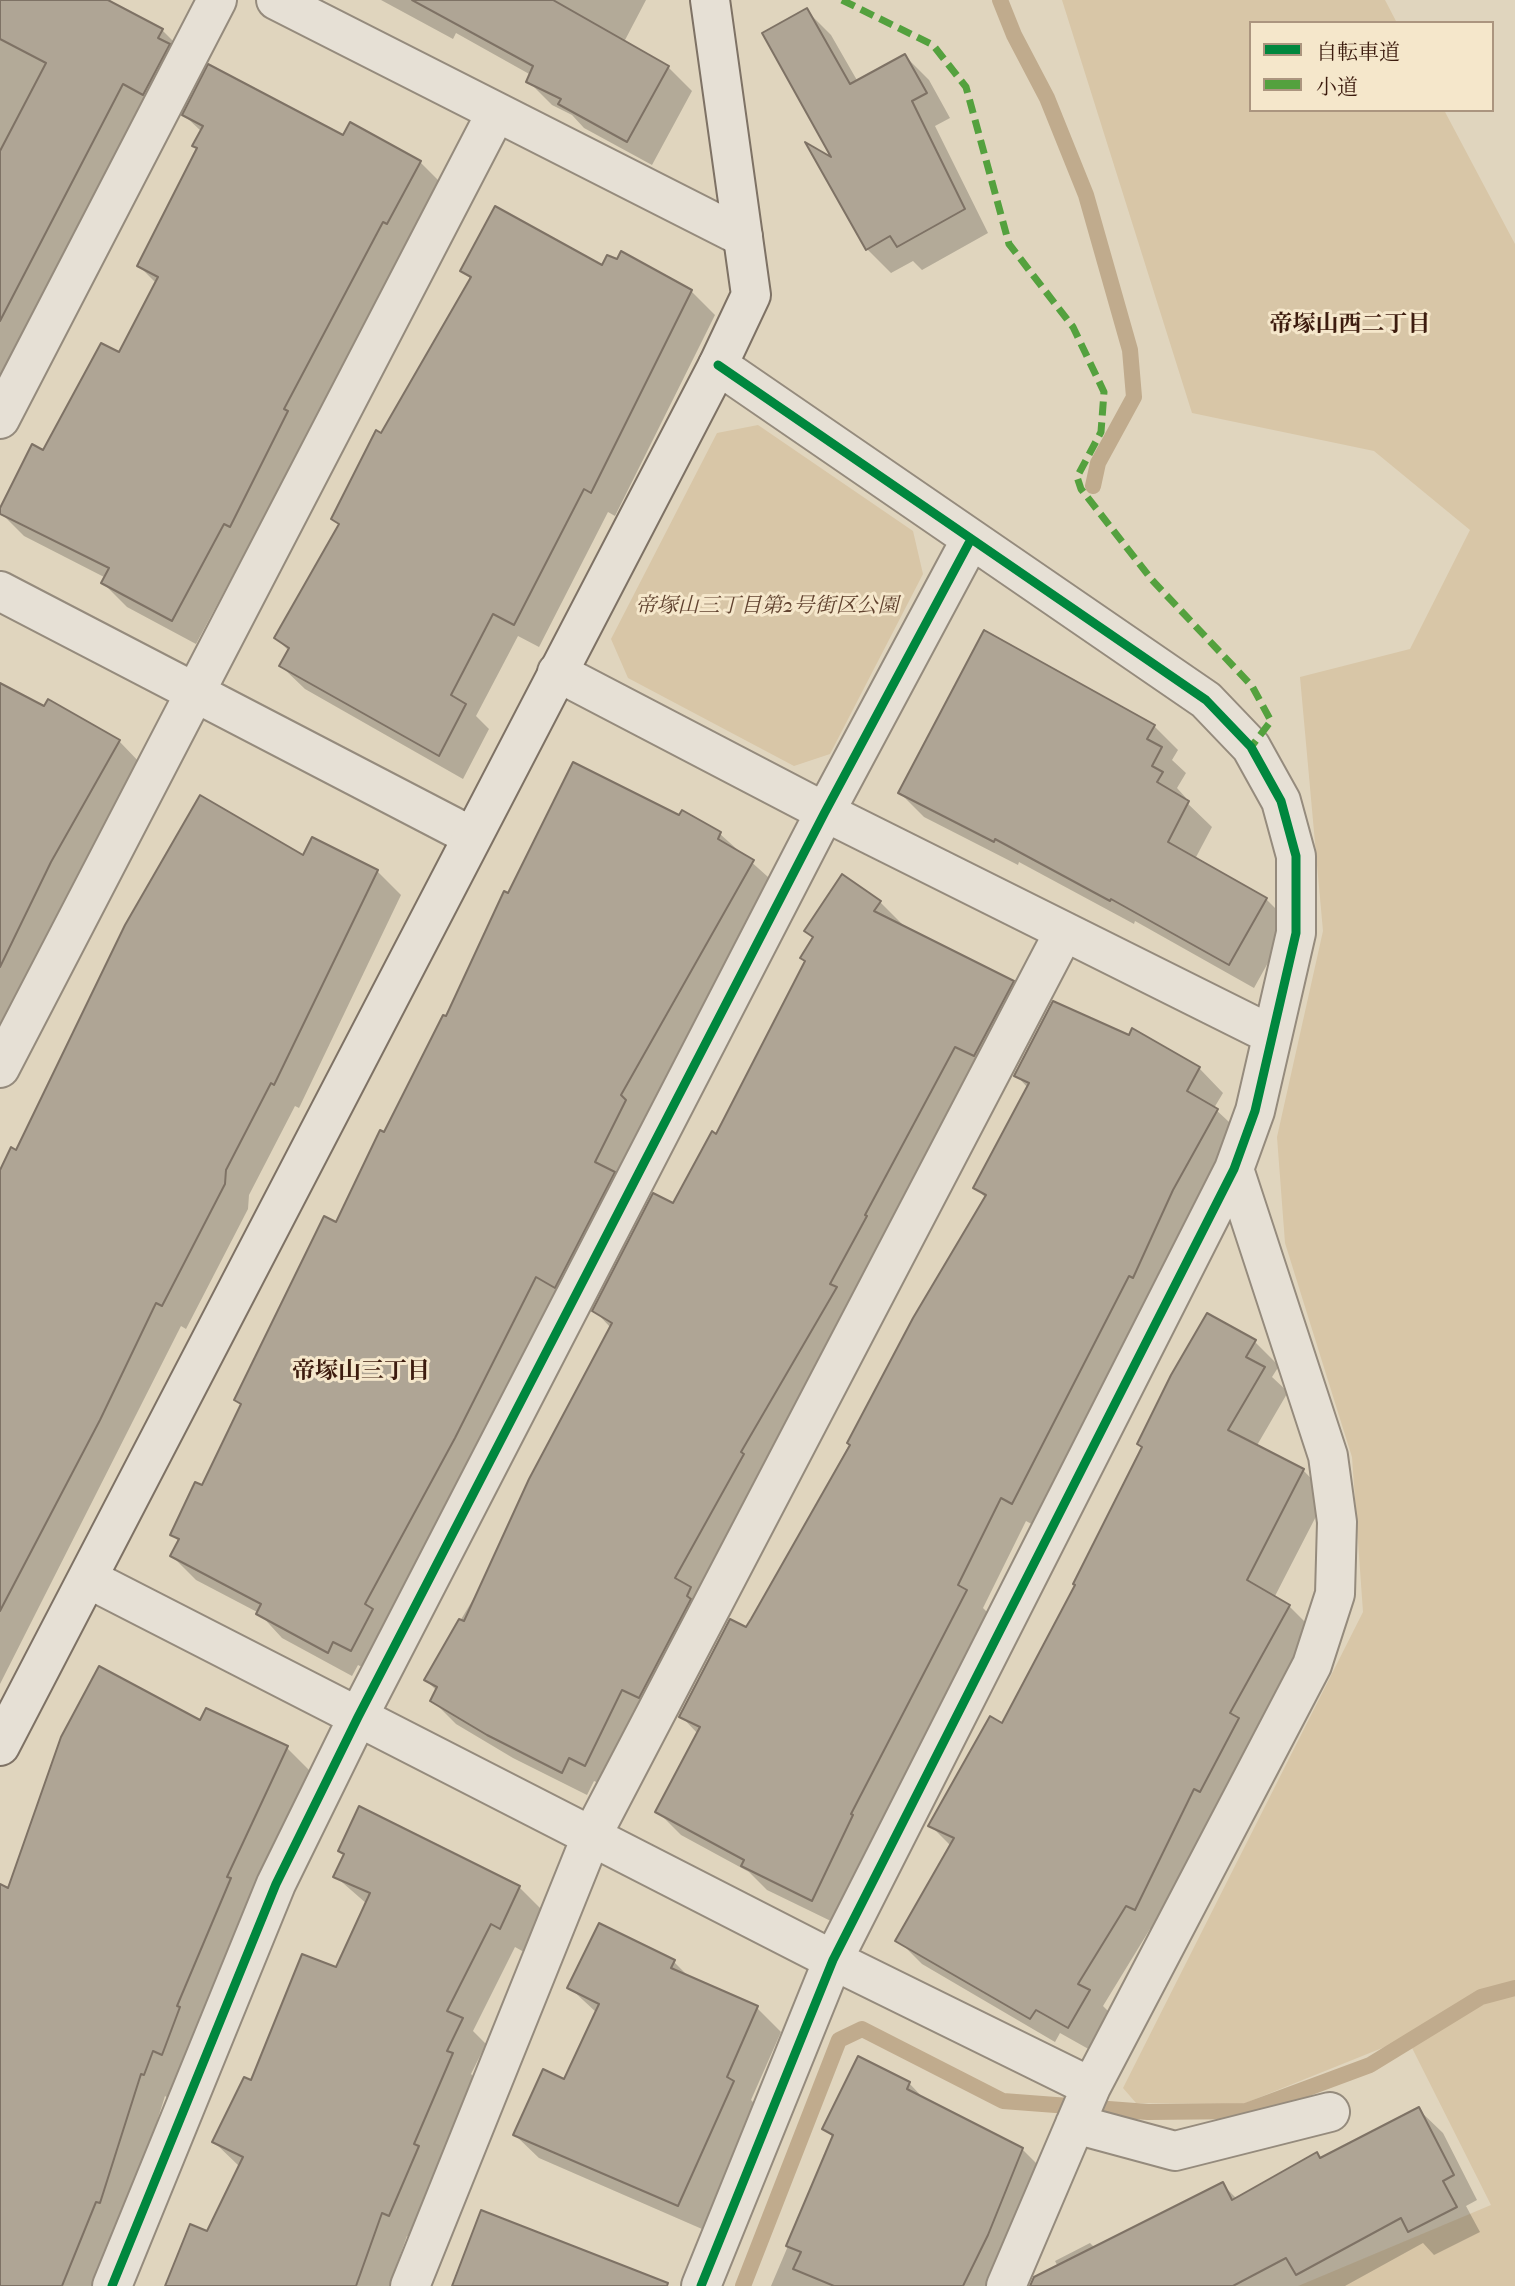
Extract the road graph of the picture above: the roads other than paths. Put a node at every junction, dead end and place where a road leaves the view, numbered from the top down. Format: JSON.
{"nodes":[{"id":1,"x":217,"y":0,"type":"edge"},
{"id":2,"x":276,"y":0,"type":"edge"},
{"id":3,"x":710,"y":0,"type":"edge"},
{"id":4,"x":496,"y":113,"type":"junction"},
{"id":5,"x":744,"y":237,"type":"junction"},
{"id":6,"x":718,"y":365,"type":"junction"},
{"id":7,"x":0,"y":419,"type":"edge"},
{"id":8,"x":970,"y":541,"type":"junction"},
{"id":9,"x":0,"y":591,"type":"edge"},
{"id":10,"x":557,"y":672,"type":"junction"},
{"id":11,"x":194,"y":692,"type":"junction"},
{"id":12,"x":825,"y":812,"type":"junction"},
{"id":13,"x":471,"y":836,"type":"junction"},
{"id":14,"x":1064,"y":932,"type":"junction"},
{"id":15,"x":1270,"y":1034,"type":"junction"},
{"id":16,"x":0,"y":1068,"type":"edge"},
{"id":17,"x":1234,"y":1169,"type":"junction"},
{"id":18,"x":89,"y":1579,"type":"junction"},
{"id":19,"x":358,"y":1717,"type":"junction"},
{"id":20,"x":0,"y":1743,"type":"edge"},
{"id":21,"x":591,"y":1838,"type":"junction"},
{"id":22,"x":833,"y":1960,"type":"junction"},
{"id":23,"x":1091,"y":2087,"type":"junction"},
{"id":24,"x":1330,"y":2112,"type":"dead end"},
{"id":25,"x":1075,"y":2124,"type":"junction"},
{"id":26,"x":113,"y":2286,"type":"edge"},
{"id":27,"x":410,"y":2286,"type":"edge"},
{"id":28,"x":701,"y":2286,"type":"edge"},
{"id":29,"x":1006,"y":2286,"type":"edge"}],
"edges":[{"from":1,"to":7,"type":"street"},
{"from":2,"to":4,"type":"street"},
{"from":3,"to":5,"type":"street"},
{"from":4,"to":5,"type":"street"},
{"from":4,"to":11,"type":"street"},
{"from":5,"to":6,"type":"street"},
{"from":6,"to":8,"type":"street"},
{"from":6,"to":10,"type":"street"},
{"from":8,"to":12,"type":"street"},
{"from":8,"to":15,"type":"street"},
{"from":9,"to":11,"type":"street"},
{"from":10,"to":12,"type":"street"},
{"from":10,"to":13,"type":"street"},
{"from":11,"to":13,"type":"street"},
{"from":11,"to":16,"type":"street"},
{"from":12,"to":14,"type":"street"},
{"from":12,"to":19,"type":"street"},
{"from":13,"to":18,"type":"street"},
{"from":14,"to":15,"type":"street"},
{"from":14,"to":21,"type":"street"},
{"from":15,"to":17,"type":"street"},
{"from":17,"to":22,"type":"street"},
{"from":17,"to":23,"type":"street"},
{"from":18,"to":19,"type":"street"},
{"from":18,"to":20,"type":"street"},
{"from":19,"to":21,"type":"street"},
{"from":19,"to":26,"type":"street"},
{"from":21,"to":22,"type":"street"},
{"from":21,"to":27,"type":"street"},
{"from":22,"to":23,"type":"street"},
{"from":22,"to":28,"type":"street"},
{"from":23,"to":25,"type":"street"},
{"from":24,"to":25,"type":"street"},
{"from":25,"to":29,"type":"street"}]}
